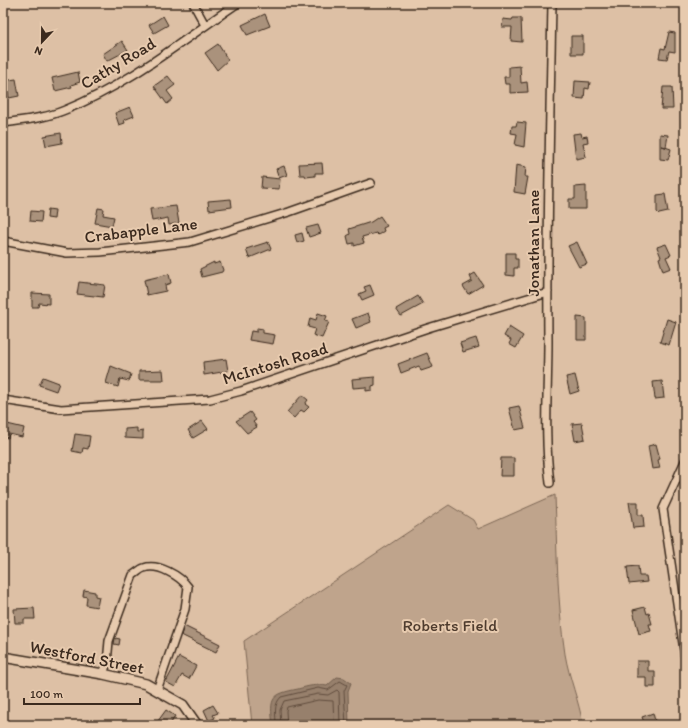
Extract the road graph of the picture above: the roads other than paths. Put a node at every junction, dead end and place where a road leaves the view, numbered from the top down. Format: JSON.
{"nodes":[{"id":1,"x":193,"y":3,"type":"edge"},
{"id":2,"x":238,"y":3,"type":"edge"},
{"id":3,"x":552,"y":3,"type":"edge"},
{"id":4,"x":205,"y":25,"type":"junction"},
{"id":5,"x":3,"y":123,"type":"edge"},
{"id":6,"x":371,"y":184,"type":"dead end"},
{"id":7,"x":3,"y":241,"type":"edge"},
{"id":8,"x":548,"y":292,"type":"junction"},
{"id":9,"x":3,"y":400,"type":"edge"},
{"id":10,"x":685,"y":461,"type":"edge"},
{"id":11,"x":550,"y":483,"type":"dead end"},
{"id":12,"x":682,"y":617,"type":"edge"},
{"id":13,"x":685,"y":657,"type":"edge"},
{"id":14,"x":3,"y":658,"type":"edge"},
{"id":15,"x":103,"y":674,"type":"junction"},
{"id":16,"x":157,"y":690,"type":"junction"},
{"id":17,"x":197,"y":725,"type":"edge"}],
"edges":[{"from":1,"to":4,"type":"street"},
{"from":2,"to":4,"type":"street","name":"Cathy Road"},
{"from":3,"to":8,"type":"street","name":"Jonathan Lane"},
{"from":4,"to":5,"type":"street","name":"Cathy Road"},
{"from":6,"to":7,"type":"street","name":"Crabapple Lane"},
{"from":8,"to":9,"type":"street","name":"McIntosh Road"},
{"from":8,"to":11,"type":"street","name":"Jonathan Lane"},
{"from":10,"to":12,"type":"street"},
{"from":12,"to":13,"type":"street"},
{"from":14,"to":15,"type":"main road","name":"Westford Street"},
{"from":15,"to":16,"type":"main road","name":"Westford Street"},
{"from":15,"to":16,"type":"street"},
{"from":16,"to":17,"type":"main road","name":"Westford Street"}]}
